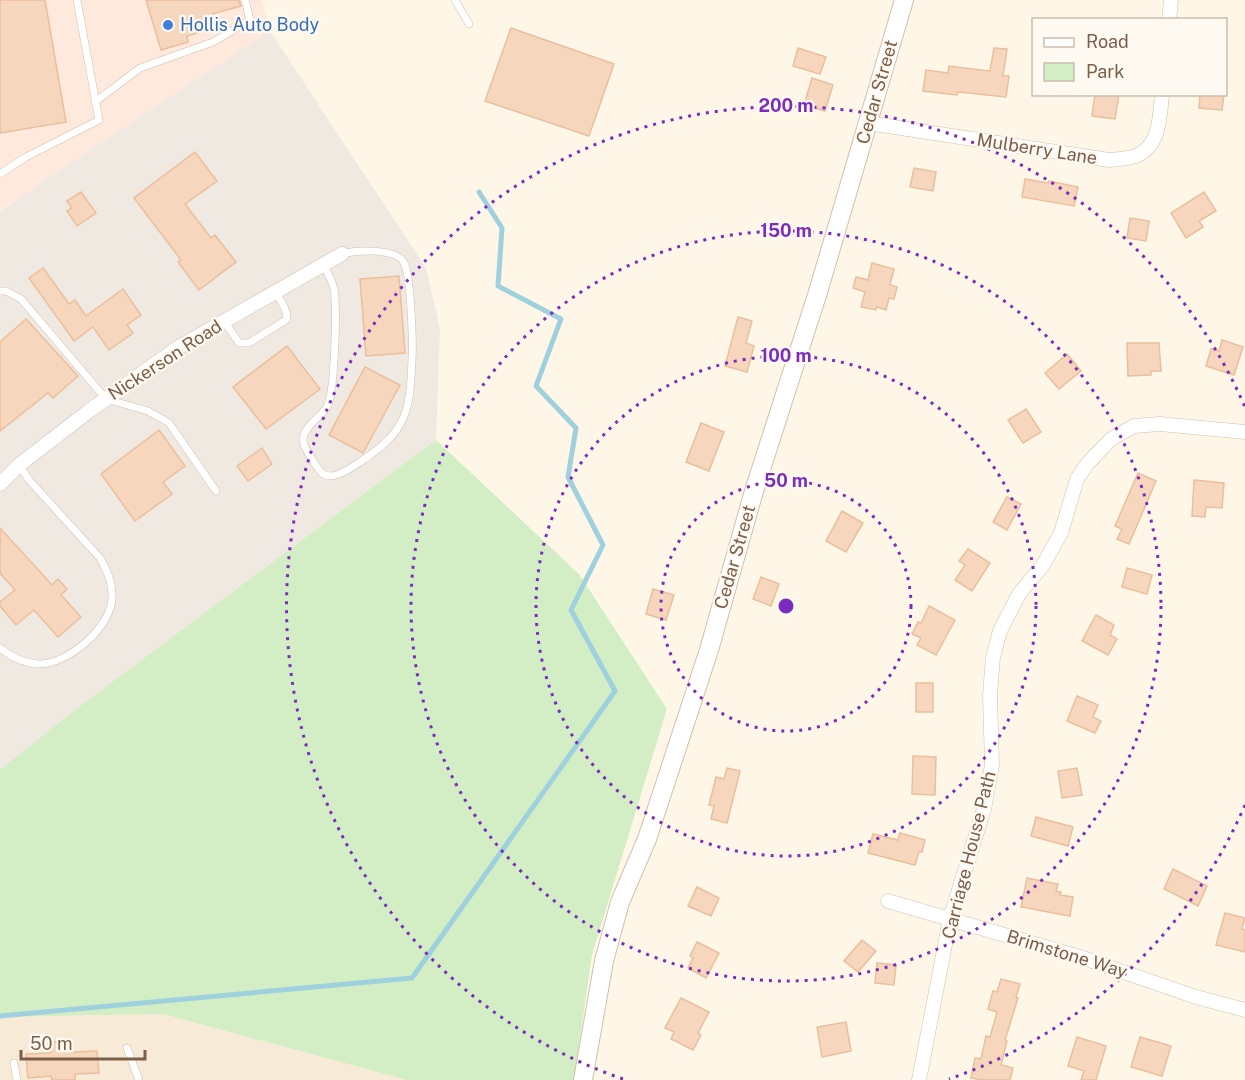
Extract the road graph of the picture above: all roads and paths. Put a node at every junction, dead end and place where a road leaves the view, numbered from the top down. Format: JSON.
{"nodes":[{"id":1,"x":77,"y":0,"type":"edge"},
{"id":2,"x":244,"y":0,"type":"edge"},
{"id":3,"x":455,"y":0,"type":"edge"},
{"id":4,"x":904,"y":0,"type":"edge"},
{"id":5,"x":1171,"y":0,"type":"edge"},
{"id":6,"x":1169,"y":18,"type":"edge"},
{"id":7,"x":469,"y":24,"type":"dead end"},
{"id":8,"x":1162,"y":96,"type":"edge"},
{"id":9,"x":95,"y":102,"type":"junction"},
{"id":10,"x":868,"y":123,"type":"junction"},
{"id":11,"x":0,"y":174,"type":"edge"},
{"id":12,"x":342,"y":254,"type":"joint"},
{"id":13,"x":323,"y":265,"type":"junction"},
{"id":14,"x":0,"y":291,"type":"edge"},
{"id":15,"x":275,"y":292,"type":"junction"},
{"id":16,"x":224,"y":321,"type":"junction"},
{"id":17,"x":106,"y":399,"type":"junction"},
{"id":18,"x":1245,"y":432,"type":"edge"},
{"id":19,"x":19,"y":465,"type":"junction"},
{"id":20,"x":0,"y":484,"type":"edge"},
{"id":21,"x":216,"y":491,"type":"dead end"},
{"id":22,"x":0,"y":648,"type":"edge"},
{"id":23,"x":888,"y":901,"type":"dead end"},
{"id":24,"x":950,"y":919,"type":"junction"},
{"id":25,"x":1245,"y":1010,"type":"edge"},
{"id":26,"x":127,"y":1048,"type":"dead end"},
{"id":27,"x":14,"y":1063,"type":"dead end"},
{"id":28,"x":16,"y":1080,"type":"edge"},
{"id":29,"x":139,"y":1080,"type":"edge"},
{"id":30,"x":583,"y":1080,"type":"edge"},
{"id":31,"x":919,"y":1080,"type":"edge"}],
"edges":[{"from":1,"to":9,"type":"lane"},
{"from":2,"to":9,"type":"lane"},
{"from":3,"to":7,"type":"lane"},
{"from":4,"to":10,"type":"street","name":"Cedar Street"},
{"from":5,"to":6,"type":"street"},
{"from":8,"to":10,"type":"street","name":"Mulberry Lane"},
{"from":9,"to":11,"type":"lane"},
{"from":10,"to":30,"type":"street","name":"Cedar Street"},
{"from":12,"to":13,"type":"street","name":"Nickerson Road"},
{"from":12,"to":13,"type":"lane"},
{"from":13,"to":15,"type":"street","name":"Nickerson Road"},
{"from":14,"to":17,"type":"lane"},
{"from":15,"to":16,"type":"street","name":"Nickerson Road"},
{"from":15,"to":16,"type":"lane"},
{"from":16,"to":17,"type":"street","name":"Nickerson Road"},
{"from":17,"to":19,"type":"street","name":"Nickerson Road"},
{"from":17,"to":21,"type":"lane"},
{"from":18,"to":24,"type":"street","name":"Carriage House Path"},
{"from":19,"to":20,"type":"street","name":"Nickerson Road"},
{"from":19,"to":22,"type":"lane"},
{"from":23,"to":24,"type":"street","name":"Brimstone Way"},
{"from":24,"to":25,"type":"street","name":"Brimstone Way"},
{"from":24,"to":31,"type":"street","name":"Carriage House Path"},
{"from":26,"to":29,"type":"lane"},
{"from":27,"to":28,"type":"lane"}]}
